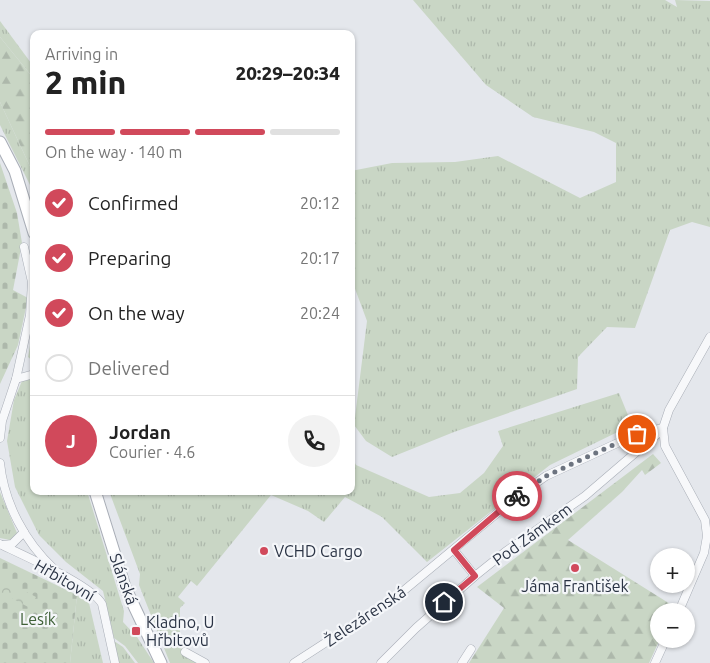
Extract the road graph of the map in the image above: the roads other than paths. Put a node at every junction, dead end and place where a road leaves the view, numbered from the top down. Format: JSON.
{"nodes":[{"id":1,"x":0,"y":142,"type":"edge"},
{"id":2,"x":30,"y":221,"type":"edge"},
{"id":3,"x":24,"y":247,"type":"dead end"},
{"id":4,"x":30,"y":273,"type":"edge"},
{"id":5,"x":30,"y":315,"type":"edge"},
{"id":6,"x":710,"y":337,"type":"edge"},
{"id":7,"x":30,"y":375,"type":"edge"},
{"id":8,"x":16,"y":379,"type":"junction"},
{"id":9,"x":663,"y":428,"type":"junction"},
{"id":10,"x":0,"y":438,"type":"edge"},
{"id":11,"x":0,"y":463,"type":"edge"},
{"id":12,"x":96,"y":495,"type":"edge"},
{"id":13,"x":24,"y":532,"type":"junction"},
{"id":14,"x":1,"y":545,"type":"edge"},
{"id":15,"x":454,"y":550,"type":"junction"},
{"id":16,"x":60,"y":574,"type":"junction"},
{"id":17,"x":475,"y":576,"type":"junction"},
{"id":18,"x":682,"y":603,"type":"edge"},
{"id":19,"x":662,"y":648,"type":"edge"},
{"id":20,"x":471,"y":649,"type":"dead end"},
{"id":21,"x":185,"y":652,"type":"dead end"},
{"id":22,"x":115,"y":663,"type":"edge"},
{"id":23,"x":161,"y":663,"type":"edge"},
{"id":24,"x":205,"y":663,"type":"edge"},
{"id":25,"x":294,"y":663,"type":"edge"},
{"id":26,"x":381,"y":663,"type":"edge"},
{"id":27,"x":462,"y":663,"type":"edge"},
{"id":28,"x":655,"y":663,"type":"edge"}],
"edges":[{"from":1,"to":2,"type":"main road"},
{"from":3,"to":4,"type":"street"},
{"from":5,"to":8,"type":"street"},
{"from":6,"to":9,"type":"street"},
{"from":7,"to":8,"type":"street"},
{"from":8,"to":10,"type":"street"},
{"from":9,"to":15,"type":"street","name":"Železárenská"},
{"from":9,"to":17,"type":"street","name":"Pod Zámkem"},
{"from":9,"to":18,"type":"street"},
{"from":11,"to":13,"type":"street"},
{"from":12,"to":23,"type":"main road","name":"Slánská"},
{"from":13,"to":14,"type":"street"},
{"from":13,"to":16,"type":"street"},
{"from":14,"to":16,"type":"street","name":"Hřbitovní"},
{"from":15,"to":17,"type":"street"},
{"from":15,"to":25,"type":"street","name":"Železárenská"},
{"from":16,"to":22,"type":"street","name":"Hřbitovní"},
{"from":17,"to":26,"type":"street","name":"Pod Zámkem"},
{"from":19,"to":28,"type":"street"},
{"from":20,"to":27,"type":"street"},
{"from":21,"to":24,"type":"street"}]}
